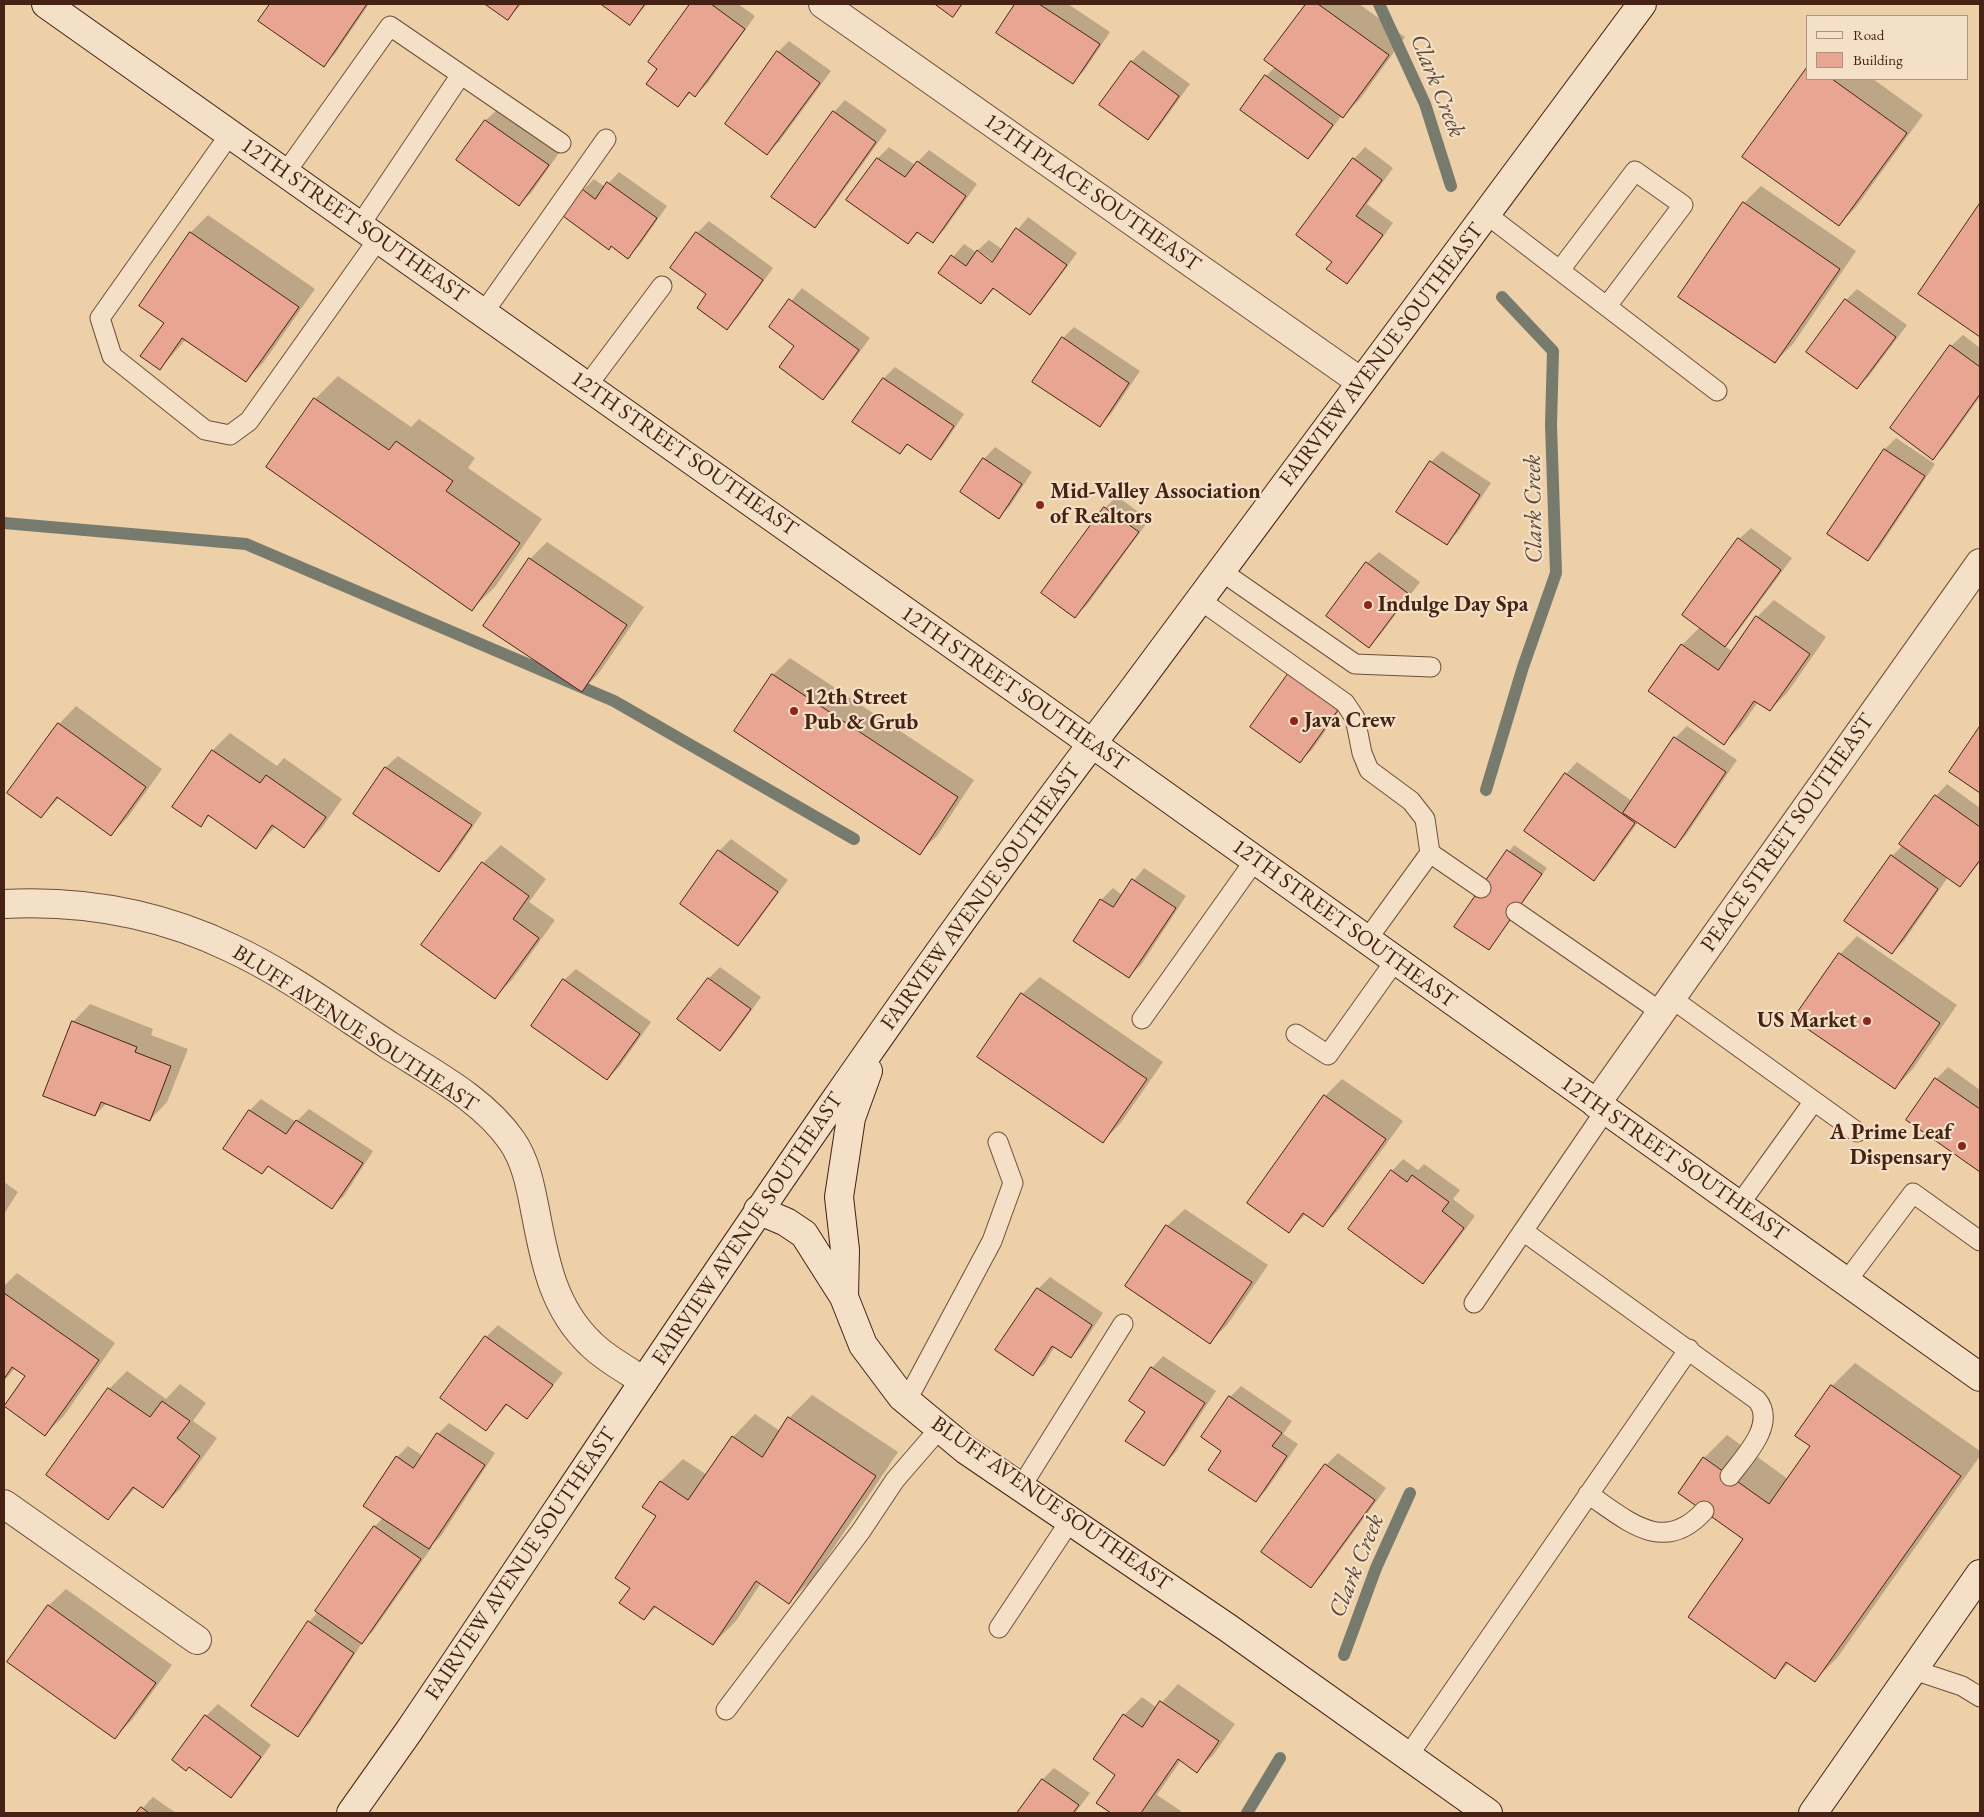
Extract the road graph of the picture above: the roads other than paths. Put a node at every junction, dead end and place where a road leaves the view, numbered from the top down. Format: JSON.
{"nodes":[{"id":1,"x":46,"y":4,"type":"edge"},
{"id":2,"x":823,"y":4,"type":"edge"},
{"id":3,"x":1642,"y":4,"type":"edge"},
{"id":4,"x":460,"y":76,"type":"junction"},
{"id":5,"x":230,"y":134,"type":"junction"},
{"id":6,"x":606,"y":138,"type":"dead end"},
{"id":7,"x":561,"y":144,"type":"dead end"},
{"id":8,"x":286,"y":172,"type":"junction"},
{"id":9,"x":1486,"y":214,"type":"junction"},
{"id":10,"x":369,"y":232,"type":"junction"},
{"id":11,"x":1560,"y":270,"type":"junction"},
{"id":12,"x":662,"y":286,"type":"dead end"},
{"id":13,"x":1607,"y":306,"type":"junction"},
{"id":14,"x":484,"y":312,"type":"junction"},
{"id":15,"x":1361,"y":382,"type":"junction"},
{"id":16,"x":588,"y":386,"type":"junction"},
{"id":17,"x":1717,"y":391,"type":"dead end"},
{"id":18,"x":1980,"y":563,"type":"edge"},
{"id":19,"x":1221,"y":571,"type":"junction"},
{"id":20,"x":1200,"y":600,"type":"junction"},
{"id":21,"x":1431,"y":667,"type":"dead end"},
{"id":22,"x":1092,"y":744,"type":"junction"},
{"id":23,"x":1430,"y":853,"type":"junction"},
{"id":24,"x":1255,"y":860,"type":"junction"},
{"id":25,"x":1481,"y":888,"type":"dead end"},
{"id":26,"x":4,"y":904,"type":"edge"},
{"id":27,"x":1516,"y":912,"type":"dead end"},
{"id":28,"x":1366,"y":941,"type":"junction"},
{"id":29,"x":1395,"y":961,"type":"junction"},
{"id":30,"x":1666,"y":1005,"type":"junction"},
{"id":31,"x":1142,"y":1019,"type":"dead end"},
{"id":32,"x":1296,"y":1034,"type":"dead end"},
{"id":33,"x":880,"y":1038,"type":"junction"},
{"id":34,"x":1814,"y":1101,"type":"junction"},
{"id":35,"x":1601,"y":1108,"type":"junction"},
{"id":36,"x":1857,"y":1132,"type":"dead end"},
{"id":37,"x":998,"y":1142,"type":"dead end"},
{"id":38,"x":1739,"y":1205,"type":"junction"},
{"id":39,"x":758,"y":1210,"type":"junction"},
{"id":40,"x":1523,"y":1231,"type":"junction"},
{"id":41,"x":1980,"y":1240,"type":"edge"},
{"id":42,"x":1846,"y":1282,"type":"junction"},
{"id":43,"x":844,"y":1297,"type":"junction"},
{"id":44,"x":1474,"y":1302,"type":"dead end"},
{"id":45,"x":1123,"y":1324,"type":"dead end"},
{"id":46,"x":1689,"y":1349,"type":"junction"},
{"id":47,"x":1980,"y":1377,"type":"edge"},
{"id":48,"x":644,"y":1381,"type":"junction"},
{"id":49,"x":907,"y":1400,"type":"junction"},
{"id":50,"x":940,"y":1428,"type":"junction"},
{"id":51,"x":1730,"y":1476,"type":"dead end"},
{"id":52,"x":1021,"y":1488,"type":"junction"},
{"id":53,"x":1588,"y":1494,"type":"junction"},
{"id":54,"x":4,"y":1504,"type":"edge"},
{"id":55,"x":1704,"y":1511,"type":"dead end"},
{"id":56,"x":1070,"y":1521,"type":"junction"},
{"id":57,"x":1978,"y":1580,"type":"edge"},
{"id":58,"x":999,"y":1628,"type":"dead end"},
{"id":59,"x":197,"y":1640,"type":"dead end"},
{"id":60,"x":1914,"y":1670,"type":"junction"},
{"id":61,"x":1980,"y":1697,"type":"edge"},
{"id":62,"x":726,"y":1710,"type":"dead end"},
{"id":63,"x":1408,"y":1756,"type":"junction"},
{"id":64,"x":351,"y":1813,"type":"edge"},
{"id":65,"x":1488,"y":1813,"type":"edge"},
{"id":66,"x":1813,"y":1813,"type":"edge"}],
"edges":[{"from":1,"to":5,"type":"main road","name":"12TH STREET SOUTHEAST"},
{"from":2,"to":15,"type":"main road","name":"12TH PLACE SOUTHEAST"},
{"from":3,"to":9,"type":"main road","name":"FAIRVIEW AVENUE SOUTHEAST"},
{"from":4,"to":7,"type":"lane"},
{"from":4,"to":8,"type":"lane"},
{"from":4,"to":10,"type":"lane"},
{"from":5,"to":8,"type":"main road","name":"12TH STREET SOUTHEAST"},
{"from":5,"to":10,"type":"lane"},
{"from":6,"to":14,"type":"lane"},
{"from":8,"to":10,"type":"main road","name":"12TH STREET SOUTHEAST"},
{"from":9,"to":11,"type":"lane"},
{"from":9,"to":15,"type":"main road","name":"FAIRVIEW AVENUE SOUTHEAST"},
{"from":10,"to":14,"type":"main road","name":"12TH STREET SOUTHEAST"},
{"from":11,"to":13,"type":"lane"},
{"from":11,"to":13,"type":"lane"},
{"from":12,"to":16,"type":"lane"},
{"from":13,"to":17,"type":"lane"},
{"from":14,"to":16,"type":"main road","name":"12TH STREET SOUTHEAST"},
{"from":15,"to":19,"type":"main road","name":"FAIRVIEW AVENUE SOUTHEAST"},
{"from":16,"to":22,"type":"main road","name":"12TH STREET SOUTHEAST"},
{"from":18,"to":30,"type":"main road","name":"PEACE STREET SOUTHEAST"},
{"from":19,"to":20,"type":"main road","name":"FAIRVIEW AVENUE SOUTHEAST"},
{"from":19,"to":21,"type":"lane"},
{"from":20,"to":22,"type":"main road","name":"FAIRVIEW AVENUE SOUTHEAST"},
{"from":20,"to":23,"type":"lane"},
{"from":22,"to":24,"type":"main road","name":"12TH STREET SOUTHEAST"},
{"from":22,"to":33,"type":"main road","name":"FAIRVIEW AVENUE SOUTHEAST"},
{"from":23,"to":25,"type":"lane"},
{"from":23,"to":28,"type":"lane"},
{"from":24,"to":28,"type":"main road","name":"12TH STREET SOUTHEAST"},
{"from":24,"to":31,"type":"lane"},
{"from":26,"to":48,"type":"main road","name":"BLUFF AVENUE SOUTHEAST"},
{"from":27,"to":30,"type":"lane"},
{"from":28,"to":29,"type":"main road","name":"12TH STREET SOUTHEAST"},
{"from":29,"to":32,"type":"lane"},
{"from":29,"to":35,"type":"main road","name":"12TH STREET SOUTHEAST"},
{"from":30,"to":34,"type":"lane"},
{"from":30,"to":35,"type":"main road","name":"PEACE STREET SOUTHEAST"},
{"from":33,"to":39,"type":"main road","name":"FAIRVIEW AVENUE SOUTHEAST"},
{"from":33,"to":43,"type":"main road","name":"BLUFF AVENUE SOUTHEAST"},
{"from":34,"to":36,"type":"lane"},
{"from":34,"to":38,"type":"lane"},
{"from":35,"to":38,"type":"main road","name":"12TH STREET SOUTHEAST"},
{"from":35,"to":40,"type":"lane"},
{"from":37,"to":49,"type":"lane"},
{"from":38,"to":42,"type":"main road","name":"12TH STREET SOUTHEAST"},
{"from":39,"to":43,"type":"main road"},
{"from":39,"to":48,"type":"main road","name":"FAIRVIEW AVENUE SOUTHEAST"},
{"from":40,"to":44,"type":"lane"},
{"from":40,"to":46,"type":"lane"},
{"from":41,"to":42,"type":"lane"},
{"from":42,"to":47,"type":"main road","name":"12TH STREET SOUTHEAST"},
{"from":43,"to":49,"type":"main road","name":"BLUFF AVENUE SOUTHEAST"},
{"from":45,"to":52,"type":"lane"},
{"from":46,"to":51,"type":"lane"},
{"from":46,"to":53,"type":"lane"},
{"from":48,"to":64,"type":"main road","name":"FAIRVIEW AVENUE SOUTHEAST"},
{"from":49,"to":50,"type":"main road","name":"BLUFF AVENUE SOUTHEAST"},
{"from":50,"to":52,"type":"main road","name":"BLUFF AVENUE SOUTHEAST"},
{"from":50,"to":62,"type":"lane"},
{"from":52,"to":56,"type":"main road","name":"BLUFF AVENUE SOUTHEAST"},
{"from":53,"to":55,"type":"lane"},
{"from":53,"to":63,"type":"lane"},
{"from":54,"to":59,"type":"main road"},
{"from":56,"to":58,"type":"lane"},
{"from":56,"to":63,"type":"main road","name":"BLUFF AVENUE SOUTHEAST"},
{"from":57,"to":60,"type":"main road"},
{"from":60,"to":61,"type":"lane"},
{"from":60,"to":66,"type":"main road"},
{"from":63,"to":65,"type":"main road","name":"BLUFF AVENUE SOUTHEAST"}]}
